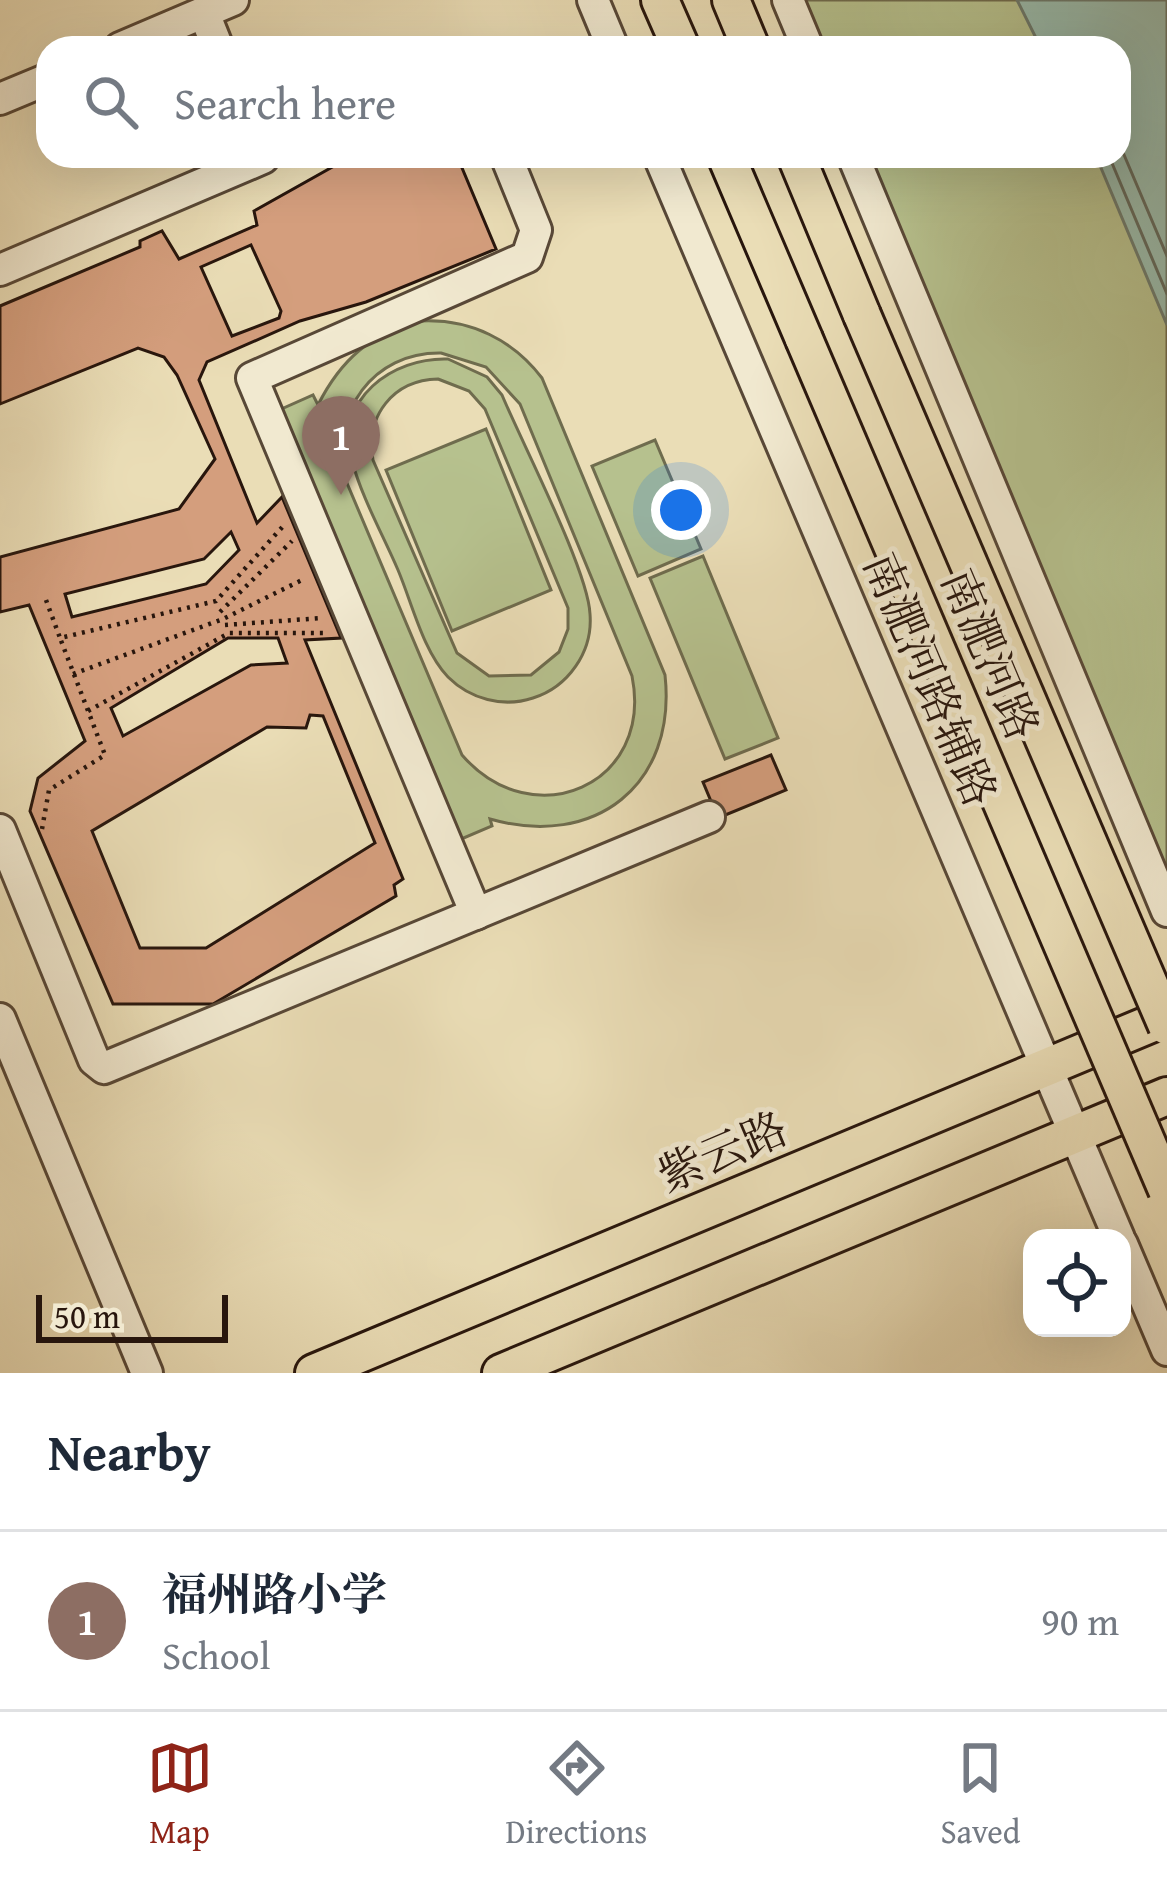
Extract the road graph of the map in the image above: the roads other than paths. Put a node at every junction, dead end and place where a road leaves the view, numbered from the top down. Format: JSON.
{"nodes":[{"id":1,"x":233,"y":0,"type":"edge"},
{"id":2,"x":593,"y":0,"type":"edge"},
{"id":3,"x":660,"y":0,"type":"edge"},
{"id":4,"x":731,"y":0,"type":"edge"},
{"id":5,"x":788,"y":0,"type":"edge"},
{"id":6,"x":204,"y":13,"type":"junction"},
{"id":7,"x":149,"y":36,"type":"edge"},
{"id":8,"x":213,"y":36,"type":"edge"},
{"id":9,"x":608,"y":36,"type":"edge"},
{"id":10,"x":676,"y":36,"type":"edge"},
{"id":11,"x":746,"y":36,"type":"edge"},
{"id":12,"x":803,"y":36,"type":"edge"},
{"id":13,"x":36,"y":84,"type":"edge"},
{"id":14,"x":0,"y":99,"type":"edge"},
{"id":15,"x":239,"y":168,"type":"edge"},
{"id":16,"x":511,"y":168,"type":"edge"},
{"id":17,"x":664,"y":168,"type":"edge"},
{"id":18,"x":731,"y":168,"type":"edge"},
{"id":19,"x":801,"y":168,"type":"edge"},
{"id":20,"x":858,"y":168,"type":"edge"},
{"id":21,"x":0,"y":270,"type":"edge"},
{"id":22,"x":710,"y":817,"type":"dead end"},
{"id":23,"x":0,"y":830,"type":"edge"},
{"id":24,"x":1167,"y":911,"type":"edge"},
{"id":25,"x":476,"y":914,"type":"junction"},
{"id":26,"x":0,"y":1019,"type":"edge"},
{"id":27,"x":1167,"y":1022,"type":"edge"},
{"id":28,"x":1047,"y":1067,"type":"junction"},
{"id":29,"x":1167,"y":1096,"type":"edge"},
{"id":30,"x":1075,"y":1134,"type":"junction"},
{"id":31,"x":1167,"y":1190,"type":"edge"},
{"id":32,"x":1116,"y":1229,"type":"edge"},
{"id":33,"x":1131,"y":1265,"type":"edge"},
{"id":34,"x":1167,"y":1350,"type":"edge"},
{"id":35,"x":147,"y":1373,"type":"edge"},
{"id":36,"x":314,"y":1373,"type":"edge"},
{"id":37,"x":501,"y":1373,"type":"edge"}],
"edges":[{"from":1,"to":6,"type":"street"},
{"from":2,"to":9,"type":"street"},
{"from":3,"to":10,"type":"main road"},
{"from":4,"to":11,"type":"main road"},
{"from":5,"to":12,"type":"street"},
{"from":6,"to":7,"type":"street"},
{"from":6,"to":8,"type":"street"},
{"from":13,"to":14,"type":"street"},
{"from":15,"to":21,"type":"street"},
{"from":16,"to":25,"type":"street"},
{"from":17,"to":28,"type":"street","name":"南淝河路辅路"},
{"from":18,"to":31,"type":"main road","name":"南淝河路","bridge":true},
{"from":19,"to":27,"type":"main road","name":"南淝河路","bridge":true},
{"from":20,"to":24,"type":"street"},
{"from":22,"to":25,"type":"street"},
{"from":23,"to":25,"type":"street"},
{"from":26,"to":35,"type":"street"},
{"from":27,"to":28,"type":"main road","name":"紫云路"},
{"from":28,"to":30,"type":"street","name":"南淝河路辅路"},
{"from":28,"to":36,"type":"main road","name":"紫云路"},
{"from":29,"to":30,"type":"main road"},
{"from":30,"to":32,"type":"street","name":"南淝河路辅路"},
{"from":30,"to":37,"type":"main road"},
{"from":33,"to":34,"type":"street","name":"南淝河路辅路"}]}
